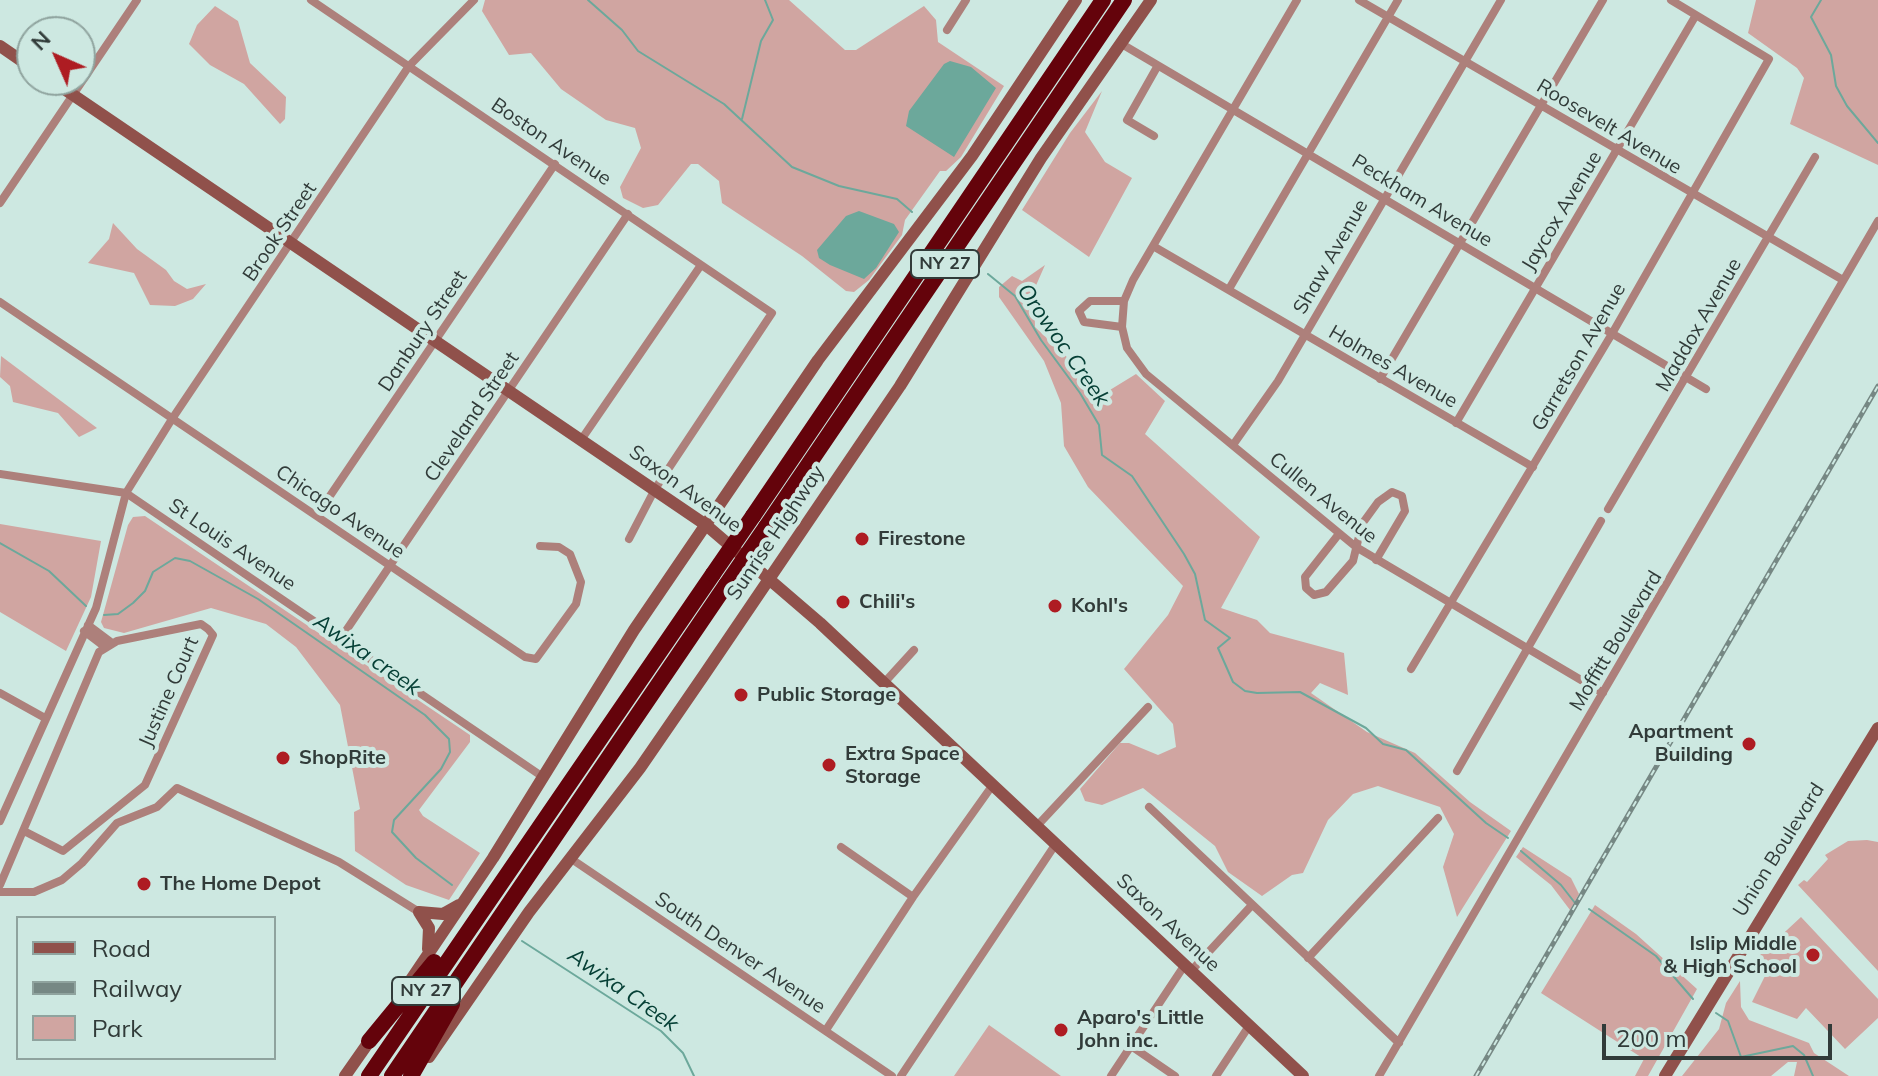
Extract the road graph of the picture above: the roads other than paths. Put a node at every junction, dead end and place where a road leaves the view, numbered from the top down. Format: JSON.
{"nodes":[{"id":1,"x":137,"y":0,"type":"edge"},
{"id":2,"x":311,"y":0,"type":"edge"},
{"id":3,"x":474,"y":0,"type":"edge"},
{"id":4,"x":966,"y":0,"type":"edge"},
{"id":5,"x":1076,"y":0,"type":"edge"},
{"id":6,"x":1093,"y":0,"type":"edge"},
{"id":7,"x":1103,"y":0,"type":"edge"},
{"id":8,"x":1124,"y":0,"type":"edge"},
{"id":9,"x":1151,"y":0,"type":"edge"},
{"id":10,"x":1297,"y":0,"type":"edge"},
{"id":11,"x":1359,"y":0,"type":"edge"},
{"id":12,"x":1398,"y":0,"type":"edge"},
{"id":13,"x":1501,"y":0,"type":"edge"},
{"id":14,"x":1603,"y":0,"type":"edge"},
{"id":15,"x":1671,"y":0,"type":"edge"},
{"id":16,"x":1696,"y":15,"type":"junction"},
{"id":17,"x":1389,"y":17,"type":"junction"},
{"id":18,"x":947,"y":30,"type":"dead end"},
{"id":19,"x":1120,"y":43,"type":"junction"},
{"id":20,"x":1067,"y":54,"type":"junction"},
{"id":21,"x":96,"y":60,"type":"edge"},
{"id":22,"x":1466,"y":61,"type":"junction"},
{"id":23,"x":409,"y":66,"type":"junction"},
{"id":24,"x":1157,"y":67,"type":"junction"},
{"id":25,"x":71,"y":96,"type":"edge"},
{"id":26,"x":73,"y":96,"type":"edge"},
{"id":27,"x":1541,"y":105,"type":"junction"},
{"id":28,"x":1233,"y":109,"type":"junction"},
{"id":29,"x":1154,"y":136,"type":"dead end"},
{"id":30,"x":1617,"y":150,"type":"junction"},
{"id":31,"x":1309,"y":153,"type":"junction"},
{"id":32,"x":1815,"y":157,"type":"dead end"},
{"id":33,"x":555,"y":164,"type":"junction"},
{"id":34,"x":1692,"y":195,"type":"junction"},
{"id":35,"x":1384,"y":197,"type":"junction"},
{"id":36,"x":0,"y":203,"type":"edge"},
{"id":37,"x":628,"y":214,"type":"junction"},
{"id":38,"x":1878,"y":221,"type":"edge"},
{"id":39,"x":1768,"y":238,"type":"junction"},
{"id":40,"x":1461,"y":243,"type":"junction"},
{"id":41,"x":293,"y":244,"type":"junction"},
{"id":42,"x":1153,"y":246,"type":"junction"},
{"id":43,"x":701,"y":265,"type":"junction"},
{"id":44,"x":1843,"y":280,"type":"junction"},
{"id":45,"x":1536,"y":287,"type":"junction"},
{"id":46,"x":1229,"y":289,"type":"junction"},
{"id":47,"x":1124,"y":301,"type":"junction"},
{"id":48,"x":0,"y":302,"type":"edge"},
{"id":49,"x":1122,"y":327,"type":"junction"},
{"id":50,"x":1613,"y":332,"type":"junction"},
{"id":51,"x":1305,"y":334,"type":"junction"},
{"id":52,"x":436,"y":340,"type":"junction"},
{"id":53,"x":1688,"y":377,"type":"junction"},
{"id":54,"x":1380,"y":379,"type":"junction"},
{"id":55,"x":1706,"y":389,"type":"dead end"},
{"id":56,"x":509,"y":391,"type":"junction"},
{"id":57,"x":172,"y":419,"type":"junction"},
{"id":58,"x":1456,"y":423,"type":"junction"},
{"id":59,"x":581,"y":440,"type":"junction"},
{"id":60,"x":1233,"y":445,"type":"junction"},
{"id":61,"x":1533,"y":467,"type":"junction"},
{"id":62,"x":0,"y":474,"type":"edge"},
{"id":63,"x":655,"y":489,"type":"junction"},
{"id":64,"x":126,"y":493,"type":"junction"},
{"id":65,"x":1608,"y":509,"type":"dead end"},
{"id":66,"x":317,"y":515,"type":"junction"},
{"id":67,"x":1601,"y":521,"type":"dead end"},
{"id":68,"x":759,"y":522,"type":"junction"},
{"id":69,"x":706,"y":525,"type":"junction"},
{"id":70,"x":1338,"y":535,"type":"junction"},
{"id":71,"x":629,"y":539,"type":"dead end"},
{"id":72,"x":540,"y":546,"type":"dead end"},
{"id":73,"x":1356,"y":547,"type":"junction"},
{"id":74,"x":1376,"y":560,"type":"junction"},
{"id":75,"x":390,"y":566,"type":"junction"},
{"id":76,"x":770,"y":577,"type":"junction"},
{"id":77,"x":720,"y":580,"type":"junction"},
{"id":78,"x":1452,"y":605,"type":"junction"},
{"id":79,"x":86,"y":628,"type":"junction"},
{"id":80,"x":341,"y":638,"type":"junction"},
{"id":81,"x":108,"y":645,"type":"junction"},
{"id":82,"x":914,"y":650,"type":"dead end"},
{"id":83,"x":1529,"y":650,"type":"junction"},
{"id":84,"x":1411,"y":669,"type":"dead end"},
{"id":85,"x":883,"y":684,"type":"junction"},
{"id":86,"x":0,"y":693,"type":"edge"},
{"id":87,"x":1603,"y":693,"type":"junction"},
{"id":88,"x":1148,"y":707,"type":"dead end"},
{"id":89,"x":45,"y":718,"type":"junction"},
{"id":90,"x":1878,"y":728,"type":"edge"},
{"id":91,"x":1457,"y":771,"type":"dead end"},
{"id":92,"x":543,"y":777,"type":"junction"},
{"id":93,"x":992,"y":786,"type":"junction"},
{"id":94,"x":1149,"y":807,"type":"dead end"},
{"id":95,"x":1438,"y":818,"type":"dead end"},
{"id":96,"x":0,"y":821,"type":"edge"},
{"id":97,"x":1036,"y":827,"type":"junction"},
{"id":98,"x":24,"y":831,"type":"junction"},
{"id":99,"x":1055,"y":845,"type":"junction"},
{"id":100,"x":841,"y":847,"type":"dead end"},
{"id":101,"x":570,"y":858,"type":"junction"},
{"id":102,"x":0,"y":885,"type":"edge"},
{"id":103,"x":0,"y":892,"type":"edge"},
{"id":104,"x":913,"y":897,"type":"junction"},
{"id":105,"x":462,"y":903,"type":"junction"},
{"id":106,"x":1252,"y":905,"type":"junction"},
{"id":107,"x":483,"y":907,"type":"junction"},
{"id":108,"x":419,"y":912,"type":"junction"},
{"id":109,"x":498,"y":920,"type":"junction"},
{"id":110,"x":428,"y":955,"type":"junction"},
{"id":111,"x":1308,"y":958,"type":"junction"},
{"id":112,"x":1188,"y":969,"type":"junction"},
{"id":113,"x":1249,"y":1026,"type":"junction"},
{"id":114,"x":826,"y":1030,"type":"junction"},
{"id":115,"x":369,"y":1041,"type":"junction"},
{"id":116,"x":1399,"y":1043,"type":"junction"},
{"id":117,"x":1131,"y":1046,"type":"junction"},
{"id":118,"x":345,"y":1076,"type":"edge"},
{"id":119,"x":369,"y":1076,"type":"edge"},
{"id":120,"x":392,"y":1076,"type":"edge"},
{"id":121,"x":414,"y":1076,"type":"edge"},
{"id":122,"x":892,"y":1076,"type":"edge"},
{"id":123,"x":901,"y":1076,"type":"edge"},
{"id":124,"x":1111,"y":1076,"type":"edge"},
{"id":125,"x":1175,"y":1076,"type":"edge"},
{"id":126,"x":1216,"y":1076,"type":"edge"},
{"id":127,"x":1303,"y":1076,"type":"edge"},
{"id":128,"x":1379,"y":1076,"type":"edge"},
{"id":129,"x":1665,"y":1076,"type":"edge"}],
"edges":[{"from":1,"to":21,"type":"street"},
{"from":2,"to":23,"type":"street","name":"Boston Avenue"},
{"from":3,"to":23,"type":"street","name":"Brook Street"},
{"from":4,"to":18,"type":"street"},
{"from":5,"to":69,"type":"main road"},
{"from":6,"to":20,"type":"highway"},
{"from":7,"to":20,"type":"highway","name":"Sunrise Highway","number":"NY 27"},
{"from":8,"to":68,"type":"highway","name":"Sunrise Highway","number":"NY 27"},
{"from":9,"to":19,"type":"main road","name":"Sunrise Highway"},
{"from":10,"to":28,"type":"street"},
{"from":11,"to":17,"type":"street","name":"Roosevelt Avenue"},
{"from":12,"to":17,"type":"street"},
{"from":13,"to":22,"type":"street","name":"Shaw Avenue"},
{"from":14,"to":27,"type":"street"},
{"from":15,"to":16,"type":"street"},
{"from":16,"to":30,"type":"street","name":"Jaycox Avenue"},
{"from":16,"to":34,"type":"street","name":"Garretson Avenue"},
{"from":17,"to":22,"type":"street","name":"Roosevelt Avenue"},
{"from":17,"to":31,"type":"street"},
{"from":19,"to":24,"type":"street","name":"Peckham Avenue"},
{"from":19,"to":76,"type":"main road","name":"Sunrise Highway"},
{"from":20,"to":68,"type":"highway","name":"Sunrise Highway","number":"NY 27"},
{"from":22,"to":27,"type":"street","name":"Roosevelt Avenue"},
{"from":22,"to":35,"type":"street","name":"Shaw Avenue"},
{"from":23,"to":33,"type":"street","name":"Boston Avenue"},
{"from":23,"to":41,"type":"street","name":"Brook Street"},
{"from":24,"to":28,"type":"street","name":"Peckham Avenue"},
{"from":24,"to":29,"type":"street"},
{"from":25,"to":36,"type":"street"},
{"from":26,"to":41,"type":"main road","name":"Saxon Avenue"},
{"from":27,"to":30,"type":"street","name":"Roosevelt Avenue"},
{"from":27,"to":40,"type":"street"},
{"from":28,"to":31,"type":"street","name":"Peckham Avenue"},
{"from":28,"to":42,"type":"street"},
{"from":30,"to":34,"type":"street","name":"Roosevelt Avenue"},
{"from":30,"to":45,"type":"street","name":"Jaycox Avenue"},
{"from":31,"to":35,"type":"street","name":"Peckham Avenue"},
{"from":31,"to":46,"type":"street"},
{"from":32,"to":39,"type":"street","name":"Maddox Avenue"},
{"from":33,"to":37,"type":"street","name":"Boston Avenue"},
{"from":33,"to":52,"type":"street","name":"Danbury Street"},
{"from":34,"to":39,"type":"street","name":"Roosevelt Avenue"},
{"from":34,"to":50,"type":"street","name":"Garretson Avenue"},
{"from":35,"to":40,"type":"street","name":"Peckham Avenue"},
{"from":35,"to":51,"type":"street","name":"Shaw Avenue"},
{"from":37,"to":43,"type":"street","name":"Boston Avenue"},
{"from":37,"to":56,"type":"street","name":"Cleveland Street"},
{"from":38,"to":44,"type":"street","name":"Moffitt Boulevard"},
{"from":39,"to":44,"type":"street","name":"Roosevelt Avenue"},
{"from":39,"to":53,"type":"street","name":"Maddox Avenue"},
{"from":40,"to":45,"type":"street","name":"Peckham Avenue"},
{"from":40,"to":54,"type":"street"},
{"from":41,"to":52,"type":"main road","name":"Saxon Avenue"},
{"from":41,"to":57,"type":"street","name":"Brook Street"},
{"from":42,"to":46,"type":"street","name":"Holmes Avenue"},
{"from":42,"to":47,"type":"street"},
{"from":43,"to":59,"type":"street"},
{"from":43,"to":63,"type":"street","name":"Boston Avenue"},
{"from":44,"to":87,"type":"street","name":"Moffitt Boulevard"},
{"from":45,"to":50,"type":"street","name":"Peckham Avenue"},
{"from":45,"to":58,"type":"street","name":"Jaycox Avenue"},
{"from":46,"to":51,"type":"street","name":"Holmes Avenue"},
{"from":47,"to":49,"type":"street","name":"Cullen Avenue"},
{"from":47,"to":49,"type":"street"},
{"from":48,"to":57,"type":"street","name":"Chicago Avenue"},
{"from":49,"to":60,"type":"street","name":"Cullen Avenue"},
{"from":50,"to":53,"type":"street","name":"Peckham Avenue"},
{"from":50,"to":61,"type":"street","name":"Garretson Avenue"},
{"from":51,"to":54,"type":"street","name":"Holmes Avenue"},
{"from":51,"to":60,"type":"street","name":"Shaw Avenue"},
{"from":52,"to":56,"type":"main road","name":"Saxon Avenue"},
{"from":52,"to":66,"type":"street","name":"Danbury Street"},
{"from":53,"to":55,"type":"street","name":"Peckham Avenue"},
{"from":53,"to":65,"type":"street","name":"Maddox Avenue"},
{"from":54,"to":58,"type":"street","name":"Holmes Avenue"},
{"from":56,"to":59,"type":"main road","name":"Saxon Avenue"},
{"from":56,"to":75,"type":"street","name":"Cleveland Street"},
{"from":57,"to":64,"type":"street","name":"Brook Street"},
{"from":57,"to":66,"type":"street","name":"Chicago Avenue"},
{"from":58,"to":61,"type":"street","name":"Holmes Avenue"},
{"from":59,"to":63,"type":"main road","name":"Saxon Avenue"},
{"from":60,"to":70,"type":"street","name":"Cullen Avenue"},
{"from":61,"to":78,"type":"street","name":"Garretson Avenue"},
{"from":62,"to":64,"type":"street","name":"St Louis Avenue"},
{"from":63,"to":69,"type":"main road","name":"Saxon Avenue"},
{"from":63,"to":71,"type":"street"},
{"from":64,"to":79,"type":"street","name":"Brook Street"},
{"from":64,"to":80,"type":"street","name":"St Louis Avenue"},
{"from":66,"to":75,"type":"street","name":"Chicago Avenue"},
{"from":67,"to":83,"type":"street"},
{"from":68,"to":77,"type":"highway","name":"Sunrise Highway","number":"NY 27","bridge":true},
{"from":69,"to":76,"type":"main road","name":"Saxon Avenue"},
{"from":69,"to":92,"type":"main road"},
{"from":70,"to":73,"type":"street","name":"Cullen Avenue"},
{"from":70,"to":73,"type":"street"},
{"from":72,"to":75,"type":"street","name":"Chicago Avenue"},
{"from":73,"to":74,"type":"street","name":"Cullen Avenue"},
{"from":73,"to":74,"type":"street"},
{"from":74,"to":78,"type":"street","name":"Cullen Avenue"},
{"from":75,"to":80,"type":"street","name":"Cleveland Street"},
{"from":76,"to":85,"type":"main road","name":"Saxon Avenue"},
{"from":76,"to":101,"type":"main road","name":"Sunrise Highway"},
{"from":77,"to":107,"type":"highway","name":"Sunrise Highway","number":"NY 27"},
{"from":77,"to":109,"type":"highway","name":"Sunrise Highway","number":"NY 27"},
{"from":78,"to":83,"type":"street","name":"Cullen Avenue"},
{"from":78,"to":84,"type":"street","name":"Garretson Avenue"},
{"from":79,"to":81,"type":"street"},
{"from":79,"to":89,"type":"street","name":"Brook Street"},
{"from":80,"to":92,"type":"street","name":"St Louis Avenue"},
{"from":81,"to":98,"type":"street"},
{"from":81,"to":98,"type":"street","name":"Justine Court"},
{"from":82,"to":85,"type":"street"},
{"from":83,"to":87,"type":"street","name":"Cullen Avenue"},
{"from":83,"to":91,"type":"street"},
{"from":85,"to":93,"type":"main road","name":"Saxon Avenue"},
{"from":86,"to":89,"type":"street"},
{"from":87,"to":116,"type":"street","name":"Moffitt Boulevard"},
{"from":88,"to":97,"type":"street"},
{"from":89,"to":96,"type":"street","name":"Brook Street"},
{"from":90,"to":129,"type":"main road","name":"Union Boulevard"},
{"from":92,"to":105,"type":"main road"},
{"from":93,"to":97,"type":"main road","name":"Saxon Avenue"},
{"from":93,"to":104,"type":"street"},
{"from":94,"to":106,"type":"street"},
{"from":95,"to":111,"type":"street"},
{"from":97,"to":99,"type":"main road","name":"Saxon Avenue"},
{"from":98,"to":102,"type":"street"},
{"from":99,"to":112,"type":"main road","name":"Saxon Avenue"},
{"from":99,"to":123,"type":"street"},
{"from":100,"to":104,"type":"street"},
{"from":101,"to":114,"type":"street","name":"South Denver Avenue"},
{"from":101,"to":121,"type":"main road","name":"Sunrise Highway"},
{"from":103,"to":108,"type":"street"},
{"from":104,"to":114,"type":"street"},
{"from":105,"to":108,"type":"main road"},
{"from":105,"to":110,"type":"main road"},
{"from":106,"to":111,"type":"street"},
{"from":106,"to":112,"type":"street"},
{"from":107,"to":115,"type":"highway"},
{"from":107,"to":119,"type":"highway","name":"Sunrise Highway","number":"NY 27"},
{"from":108,"to":110,"type":"main road"},
{"from":109,"to":120,"type":"highway","name":"Sunrise Highway","number":"NY 27"},
{"from":109,"to":121,"type":"highway"},
{"from":110,"to":115,"type":"main road"},
{"from":111,"to":116,"type":"street"},
{"from":112,"to":113,"type":"main road","name":"Saxon Avenue"},
{"from":112,"to":117,"type":"street"},
{"from":113,"to":126,"type":"street"},
{"from":113,"to":127,"type":"main road","name":"Saxon Avenue"},
{"from":114,"to":122,"type":"street","name":"South Denver Avenue"},
{"from":115,"to":118,"type":"main road"},
{"from":116,"to":128,"type":"street","name":"Moffitt Boulevard"},
{"from":117,"to":124,"type":"street"},
{"from":117,"to":125,"type":"street"}]}
